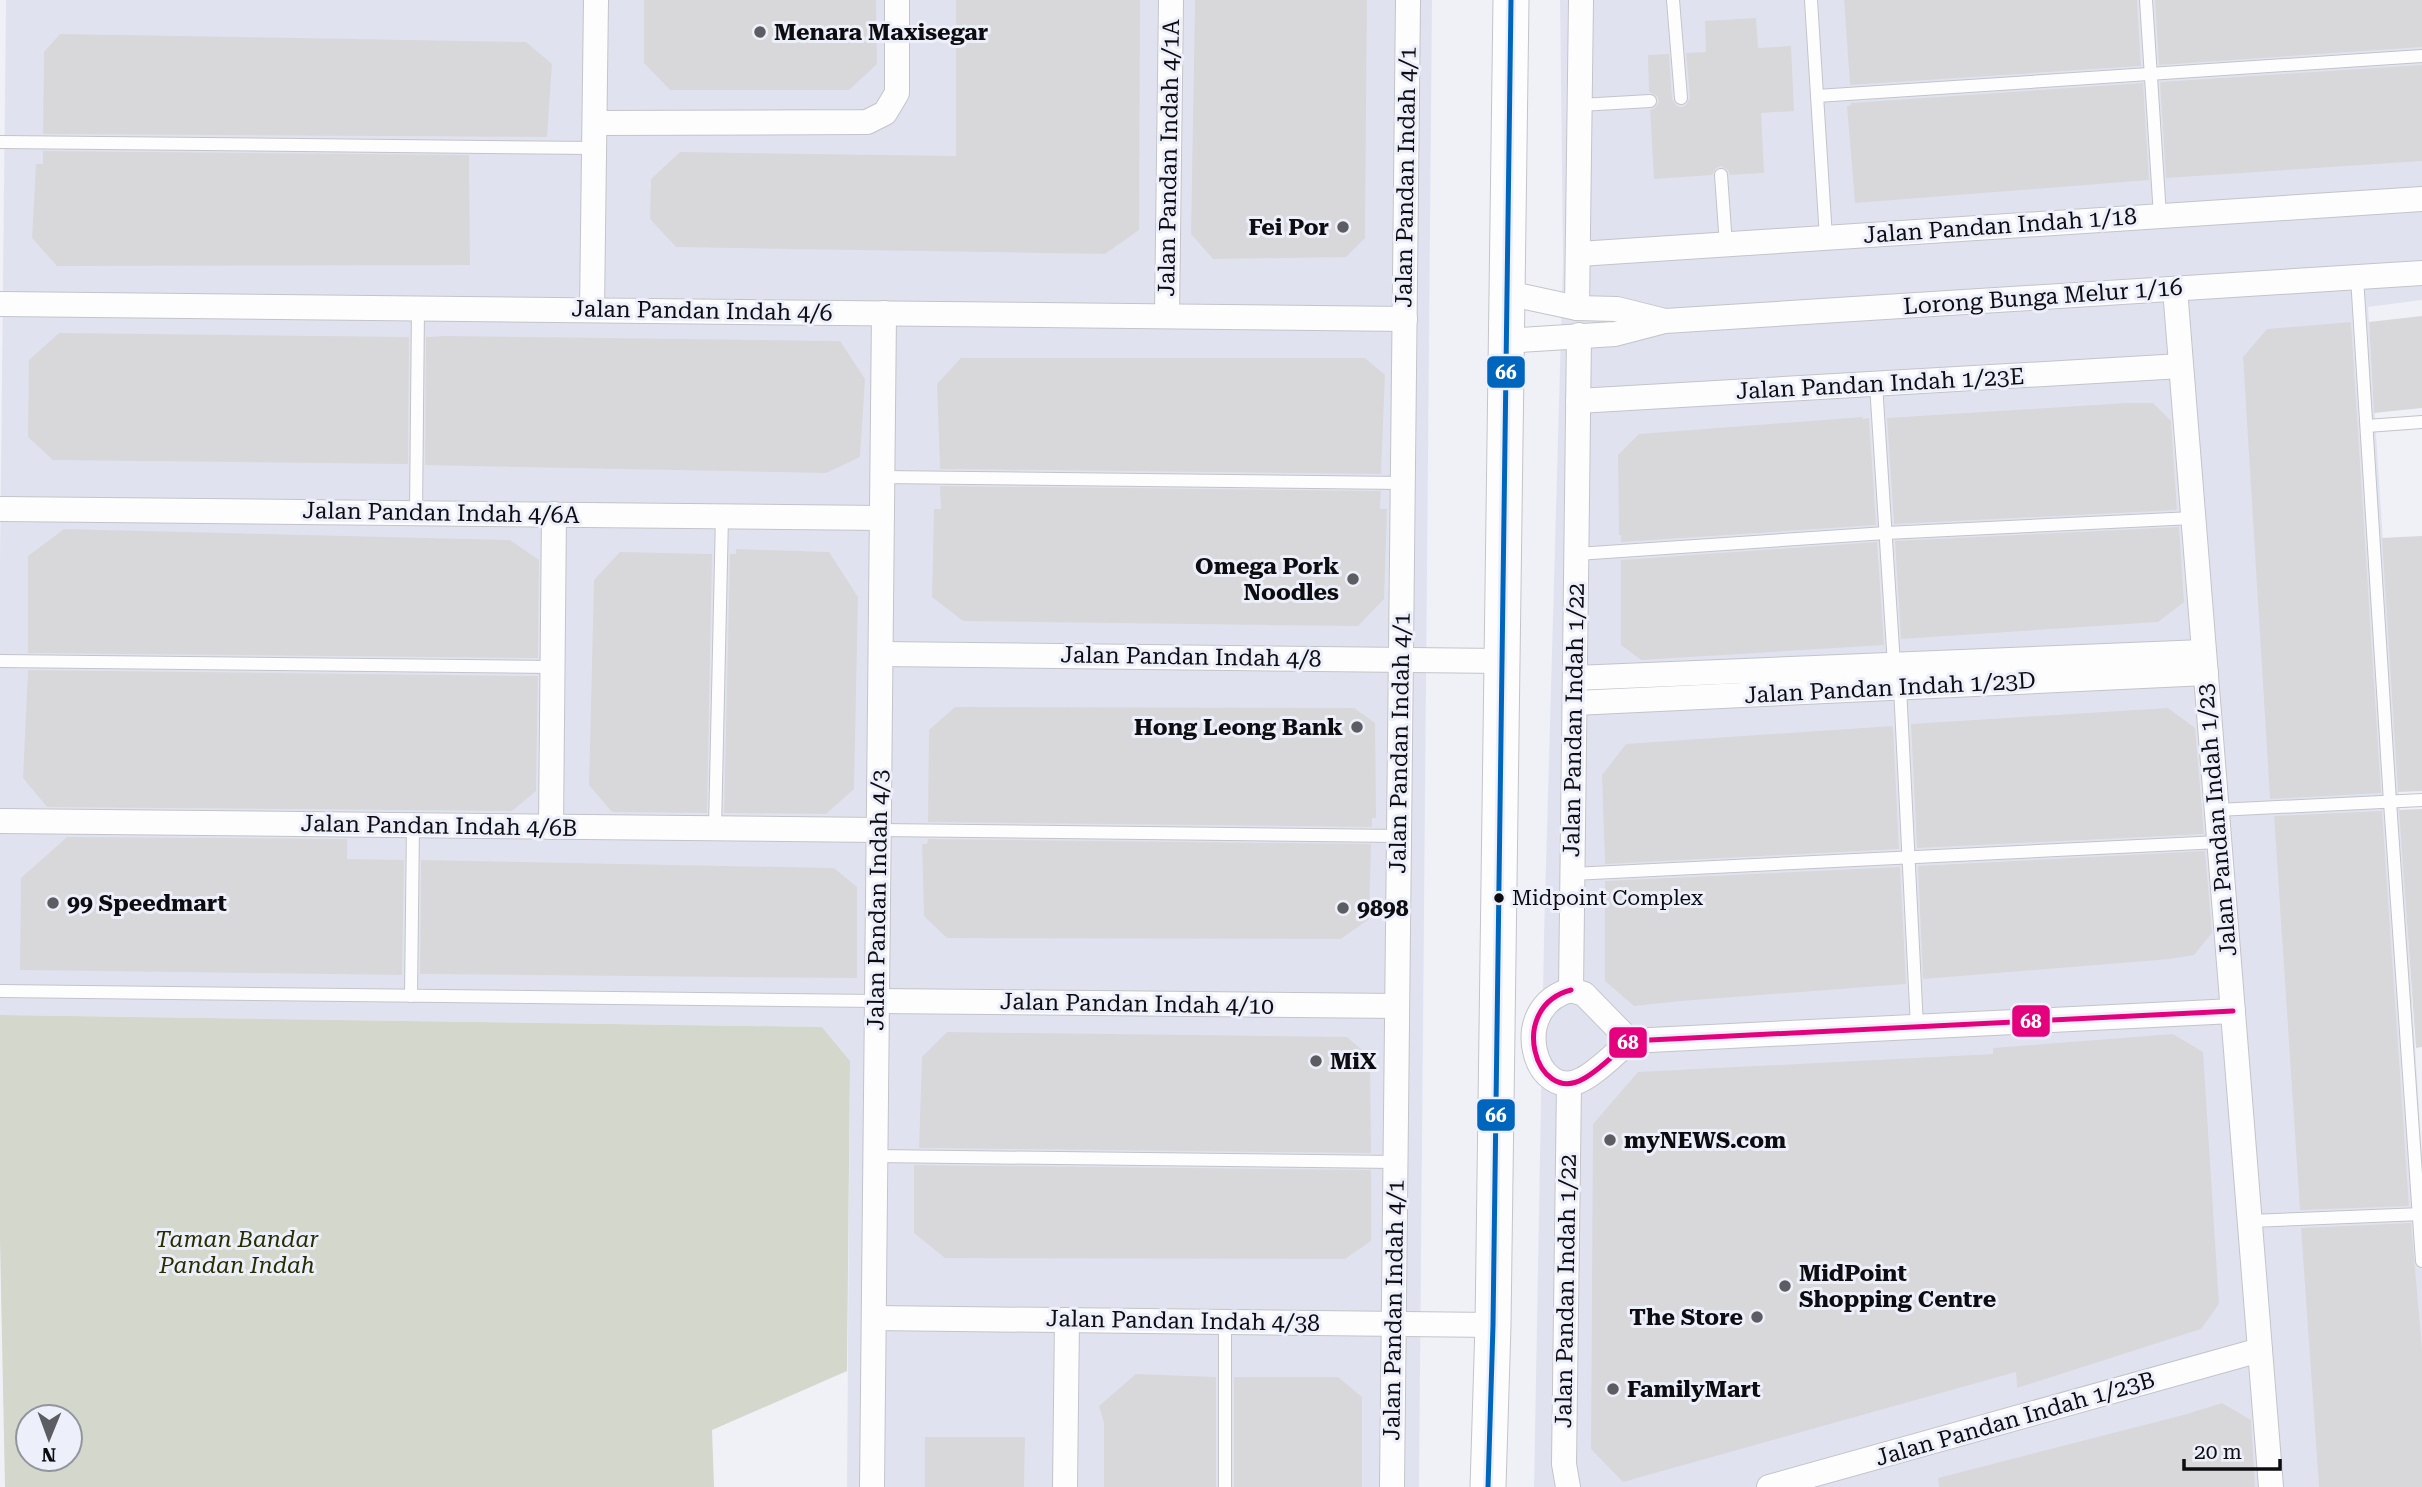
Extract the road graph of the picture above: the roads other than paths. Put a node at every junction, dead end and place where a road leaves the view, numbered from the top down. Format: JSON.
{"nodes":[{"id":1,"x":596,"y":0,"type":"edge"},
{"id":2,"x":897,"y":0,"type":"edge"},
{"id":3,"x":1171,"y":0,"type":"edge"},
{"id":4,"x":1408,"y":0,"type":"edge"},
{"id":5,"x":1511,"y":0,"type":"edge"},
{"id":6,"x":1581,"y":0,"type":"edge"},
{"id":7,"x":1674,"y":0,"type":"edge"},
{"id":8,"x":1811,"y":0,"type":"edge"},
{"id":9,"x":2146,"y":0,"type":"edge"},
{"id":10,"x":2422,"y":56,"type":"edge"},
{"id":11,"x":2151,"y":74,"type":"junction"},
{"id":12,"x":1817,"y":96,"type":"junction"},
{"id":13,"x":1681,"y":98,"type":"dead end"},
{"id":14,"x":1650,"y":100,"type":"dead end"},
{"id":15,"x":1580,"y":105,"type":"junction"},
{"id":16,"x":594,"y":123,"type":"junction"},
{"id":17,"x":0,"y":142,"type":"edge"},
{"id":18,"x":594,"y":148,"type":"junction"},
{"id":19,"x":1721,"y":175,"type":"dead end"},
{"id":20,"x":2422,"y":199,"type":"edge"},
{"id":21,"x":2160,"y":216,"type":"junction"},
{"id":22,"x":1826,"y":238,"type":"junction"},
{"id":23,"x":1726,"y":245,"type":"junction"},
{"id":24,"x":1579,"y":254,"type":"junction"},
{"id":25,"x":2422,"y":273,"type":"edge"},
{"id":26,"x":2357,"y":277,"type":"junction"},
{"id":27,"x":2175,"y":289,"type":"junction"},
{"id":28,"x":1507,"y":293,"type":"junction"},
{"id":29,"x":0,"y":304,"type":"edge"},
{"id":30,"x":418,"y":308,"type":"junction"},
{"id":31,"x":1577,"y":308,"type":"junction"},
{"id":32,"x":592,"y":310,"type":"junction"},
{"id":33,"x":884,"y":313,"type":"junction"},
{"id":34,"x":1167,"y":316,"type":"junction"},
{"id":35,"x":1405,"y":319,"type":"junction"},
{"id":36,"x":1665,"y":321,"type":"junction"},
{"id":37,"x":1579,"y":335,"type":"junction"},
{"id":38,"x":1506,"y":341,"type":"junction"},
{"id":39,"x":2181,"y":366,"type":"junction"},
{"id":40,"x":1876,"y":384,"type":"junction"},
{"id":41,"x":1578,"y":401,"type":"junction"},
{"id":42,"x":2422,"y":422,"type":"edge"},
{"id":43,"x":2367,"y":426,"type":"junction"},
{"id":44,"x":882,"y":477,"type":"junction"},
{"id":45,"x":1403,"y":483,"type":"junction"},
{"id":46,"x":0,"y":509,"type":"edge"},
{"id":47,"x":416,"y":513,"type":"junction"},
{"id":48,"x":554,"y":514,"type":"junction"},
{"id":49,"x":722,"y":516,"type":"junction"},
{"id":50,"x":882,"y":518,"type":"junction"},
{"id":51,"x":2193,"y":518,"type":"junction"},
{"id":52,"x":1886,"y":533,"type":"junction"},
{"id":53,"x":1577,"y":554,"type":"junction"},
{"id":54,"x":881,"y":654,"type":"junction"},
{"id":55,"x":1401,"y":660,"type":"junction"},
{"id":56,"x":0,"y":661,"type":"edge"},
{"id":57,"x":1502,"y":661,"type":"junction"},
{"id":58,"x":2204,"y":662,"type":"junction"},
{"id":59,"x":552,"y":667,"type":"junction"},
{"id":60,"x":1897,"y":676,"type":"junction"},
{"id":61,"x":1575,"y":678,"type":"junction"},
{"id":62,"x":1575,"y":703,"type":"junction"},
{"id":63,"x":2422,"y":800,"type":"edge"},
{"id":64,"x":2390,"y":803,"type":"junction"},
{"id":65,"x":2217,"y":810,"type":"junction"},
{"id":66,"x":0,"y":821,"type":"edge"},
{"id":67,"x":413,"y":825,"type":"junction"},
{"id":68,"x":551,"y":827,"type":"junction"},
{"id":69,"x":716,"y":828,"type":"junction"},
{"id":70,"x":879,"y":830,"type":"junction"},
{"id":71,"x":1399,"y":836,"type":"junction"},
{"id":72,"x":2219,"y":842,"type":"junction"},
{"id":73,"x":1909,"y":857,"type":"junction"},
{"id":74,"x":1572,"y":874,"type":"junction"},
{"id":75,"x":1571,"y":990,"type":"junction"},
{"id":76,"x":0,"y":991,"type":"edge"},
{"id":77,"x":411,"y":996,"type":"junction"},
{"id":78,"x":877,"y":1001,"type":"junction"},
{"id":79,"x":1398,"y":1006,"type":"junction"},
{"id":80,"x":2233,"y":1012,"type":"junction"},
{"id":81,"x":1917,"y":1027,"type":"junction"},
{"id":82,"x":1497,"y":1038,"type":"junction"},
{"id":83,"x":1532,"y":1039,"type":"junction"},
{"id":84,"x":1630,"y":1041,"type":"junction"},
{"id":85,"x":1569,"y":1084,"type":"junction"},
{"id":86,"x":875,"y":1156,"type":"junction"},
{"id":87,"x":1396,"y":1162,"type":"junction"},
{"id":88,"x":2420,"y":1214,"type":"edge"},
{"id":89,"x":2250,"y":1221,"type":"junction"},
{"id":90,"x":2422,"y":1261,"type":"edge"},
{"id":91,"x":874,"y":1318,"type":"junction"},
{"id":92,"x":1067,"y":1320,"type":"junction"},
{"id":93,"x":1225,"y":1321,"type":"junction"},
{"id":94,"x":1394,"y":1324,"type":"junction"},
{"id":95,"x":1493,"y":1325,"type":"junction"},
{"id":96,"x":2260,"y":1350,"type":"junction"},
{"id":97,"x":872,"y":1487,"type":"edge"},
{"id":98,"x":1065,"y":1487,"type":"edge"},
{"id":99,"x":1225,"y":1487,"type":"edge"},
{"id":100,"x":1392,"y":1487,"type":"edge"},
{"id":101,"x":1488,"y":1487,"type":"edge"},
{"id":102,"x":1568,"y":1487,"type":"edge"},
{"id":103,"x":1769,"y":1487,"type":"edge"},
{"id":104,"x":2271,"y":1487,"type":"edge"}],
"edges":[{"from":1,"to":16,"type":"street"},
{"from":2,"to":16,"type":"street"},
{"from":3,"to":34,"type":"street","name":"Jalan Pandan Indah 4/1A"},
{"from":4,"to":35,"type":"street","name":"Jalan Pandan Indah 4/1"},
{"from":5,"to":28,"type":"street"},
{"from":6,"to":15,"type":"street"},
{"from":7,"to":13,"type":"lane"},
{"from":8,"to":12,"type":"lane"},
{"from":9,"to":11,"type":"lane"},
{"from":10,"to":11,"type":"lane"},
{"from":11,"to":12,"type":"lane"},
{"from":11,"to":21,"type":"lane"},
{"from":12,"to":22,"type":"lane"},
{"from":14,"to":15,"type":"lane"},
{"from":15,"to":24,"type":"street"},
{"from":16,"to":18,"type":"street"},
{"from":17,"to":18,"type":"lane"},
{"from":18,"to":32,"type":"street"},
{"from":19,"to":23,"type":"lane"},
{"from":20,"to":21,"type":"street","name":"Jalan Pandan Indah 1/18"},
{"from":21,"to":22,"type":"street","name":"Jalan Pandan Indah 1/18"},
{"from":22,"to":23,"type":"street","name":"Jalan Pandan Indah 1/18"},
{"from":23,"to":24,"type":"street","name":"Jalan Pandan Indah 1/18"},
{"from":24,"to":31,"type":"street"},
{"from":25,"to":26,"type":"street","name":"Lorong Bunga Melur 1/16"},
{"from":26,"to":27,"type":"street","name":"Lorong Bunga Melur 1/16"},
{"from":26,"to":43,"type":"lane"},
{"from":27,"to":36,"type":"street","name":"Lorong Bunga Melur 1/16"},
{"from":27,"to":39,"type":"street","name":"Jalan Pandan Indah 1/23"},
{"from":28,"to":31,"type":"street","name":"Lorong Bunga Melur 1/16"},
{"from":28,"to":38,"type":"street"},
{"from":29,"to":30,"type":"street","name":"Jalan Pandan Indah 4/6"},
{"from":30,"to":32,"type":"street","name":"Jalan Pandan Indah 4/6"},
{"from":30,"to":47,"type":"lane"},
{"from":31,"to":36,"type":"street","name":"Lorong Bunga Melur 1/16"},
{"from":32,"to":33,"type":"street","name":"Jalan Pandan Indah 4/6"},
{"from":33,"to":34,"type":"street","name":"Jalan Pandan Indah 4/6"},
{"from":33,"to":44,"type":"street","name":"Jalan Pandan Indah 4/3"},
{"from":34,"to":35,"type":"street","name":"Jalan Pandan Indah 4/6"},
{"from":35,"to":45,"type":"street","name":"Jalan Pandan Indah 4/1"},
{"from":36,"to":37,"type":"street","name":"Lorong Bunga Melur 1/16"},
{"from":37,"to":38,"type":"street","name":"Lorong Bunga Melur 1/16"},
{"from":37,"to":41,"type":"street","name":"Jalan Pandan Indah 1/22"},
{"from":38,"to":57,"type":"street"},
{"from":39,"to":40,"type":"street","name":"Jalan Pandan Indah 1/23E"},
{"from":39,"to":51,"type":"street","name":"Jalan Pandan Indah 1/23"},
{"from":40,"to":41,"type":"street","name":"Jalan Pandan Indah 1/23E"},
{"from":40,"to":52,"type":"lane"},
{"from":41,"to":53,"type":"street","name":"Jalan Pandan Indah 1/22"},
{"from":42,"to":43,"type":"lane"},
{"from":43,"to":64,"type":"lane"},
{"from":44,"to":45,"type":"lane"},
{"from":44,"to":50,"type":"street","name":"Jalan Pandan Indah 4/3"},
{"from":45,"to":55,"type":"street","name":"Jalan Pandan Indah 4/1"},
{"from":46,"to":47,"type":"street","name":"Jalan Pandan Indah 4/6A"},
{"from":47,"to":48,"type":"street","name":"Jalan Pandan Indah 4/6A"},
{"from":48,"to":49,"type":"street","name":"Jalan Pandan Indah 4/6A"},
{"from":48,"to":59,"type":"street"},
{"from":49,"to":50,"type":"street","name":"Jalan Pandan Indah 4/6A"},
{"from":49,"to":69,"type":"lane"},
{"from":50,"to":54,"type":"street","name":"Jalan Pandan Indah 4/3"},
{"from":51,"to":52,"type":"lane"},
{"from":51,"to":58,"type":"street","name":"Jalan Pandan Indah 1/23"},
{"from":52,"to":53,"type":"lane"},
{"from":52,"to":60,"type":"lane"},
{"from":53,"to":61,"type":"street","name":"Jalan Pandan Indah 1/22"},
{"from":54,"to":55,"type":"street","name":"Jalan Pandan Indah 4/8"},
{"from":54,"to":70,"type":"street","name":"Jalan Pandan Indah 4/3"},
{"from":55,"to":57,"type":"street","name":"Jalan Pandan Indah 4/8"},
{"from":55,"to":71,"type":"street","name":"Jalan Pandan Indah 4/1"},
{"from":56,"to":59,"type":"lane"},
{"from":57,"to":82,"type":"street"},
{"from":58,"to":60,"type":"street","name":"Jalan Pandan Indah 1/23D"},
{"from":58,"to":65,"type":"street","name":"Jalan Pandan Indah 1/23"},
{"from":59,"to":68,"type":"street"},
{"from":60,"to":61,"type":"street","name":"Jalan Pandan Indah 1/23D"},
{"from":60,"to":62,"type":"street","name":"Jalan Pandan Indah 1/23D"},
{"from":60,"to":73,"type":"lane"},
{"from":61,"to":62,"type":"street","name":"Jalan Pandan Indah 1/22"},
{"from":62,"to":74,"type":"street","name":"Jalan Pandan Indah 1/22"},
{"from":63,"to":64,"type":"lane"},
{"from":64,"to":65,"type":"lane"},
{"from":64,"to":88,"type":"lane"},
{"from":65,"to":72,"type":"street","name":"Jalan Pandan Indah 1/23"},
{"from":66,"to":67,"type":"street","name":"Jalan Pandan Indah 4/6B"},
{"from":67,"to":68,"type":"street","name":"Jalan Pandan Indah 4/6B"},
{"from":67,"to":77,"type":"lane"},
{"from":68,"to":69,"type":"street","name":"Jalan Pandan Indah 4/6B"},
{"from":69,"to":70,"type":"street","name":"Jalan Pandan Indah 4/6B"},
{"from":70,"to":71,"type":"lane"},
{"from":70,"to":78,"type":"street","name":"Jalan Pandan Indah 4/3"},
{"from":71,"to":79,"type":"street","name":"Jalan Pandan Indah 4/1"},
{"from":72,"to":73,"type":"lane"},
{"from":72,"to":80,"type":"street","name":"Jalan Pandan Indah 1/23"},
{"from":73,"to":74,"type":"lane"},
{"from":73,"to":81,"type":"lane"},
{"from":74,"to":75,"type":"street","name":"Jalan Pandan Indah 1/22"},
{"from":75,"to":83,"type":"street"},
{"from":75,"to":84,"type":"street"},
{"from":76,"to":77,"type":"lane"},
{"from":77,"to":78,"type":"lane"},
{"from":78,"to":79,"type":"street","name":"Jalan Pandan Indah 4/10"},
{"from":78,"to":86,"type":"street","name":"Jalan Pandan Indah 4/3"},
{"from":79,"to":87,"type":"street","name":"Jalan Pandan Indah 4/1"},
{"from":80,"to":81,"type":"street"},
{"from":80,"to":89,"type":"street","name":"Jalan Pandan Indah 1/23"},
{"from":81,"to":84,"type":"street"},
{"from":82,"to":83,"type":"street"},
{"from":82,"to":95,"type":"street"},
{"from":83,"to":85,"type":"street"},
{"from":84,"to":85,"type":"street"},
{"from":85,"to":102,"type":"street","name":"Jalan Pandan Indah 1/22"},
{"from":86,"to":87,"type":"lane"},
{"from":86,"to":91,"type":"street","name":"Jalan Pandan Indah 4/3"},
{"from":87,"to":94,"type":"street","name":"Jalan Pandan Indah 4/1"},
{"from":88,"to":89,"type":"lane"},
{"from":88,"to":90,"type":"lane"},
{"from":89,"to":96,"type":"street","name":"Jalan Pandan Indah 1/23"},
{"from":91,"to":92,"type":"street","name":"Jalan Pandan Indah 4/38"},
{"from":91,"to":97,"type":"street","name":"Jalan Pandan Indah 4/3"},
{"from":92,"to":93,"type":"street","name":"Jalan Pandan Indah 4/38"},
{"from":92,"to":98,"type":"street"},
{"from":93,"to":94,"type":"street","name":"Jalan Pandan Indah 4/38"},
{"from":93,"to":99,"type":"lane"},
{"from":94,"to":95,"type":"street","name":"Jalan Pandan Indah 4/38"},
{"from":94,"to":100,"type":"street","name":"Jalan Pandan Indah 4/1"},
{"from":95,"to":101,"type":"street"},
{"from":96,"to":103,"type":"street","name":"Jalan Pandan Indah 1/23B"},
{"from":96,"to":104,"type":"street","name":"Jalan Pandan Indah 1/23"}]}
